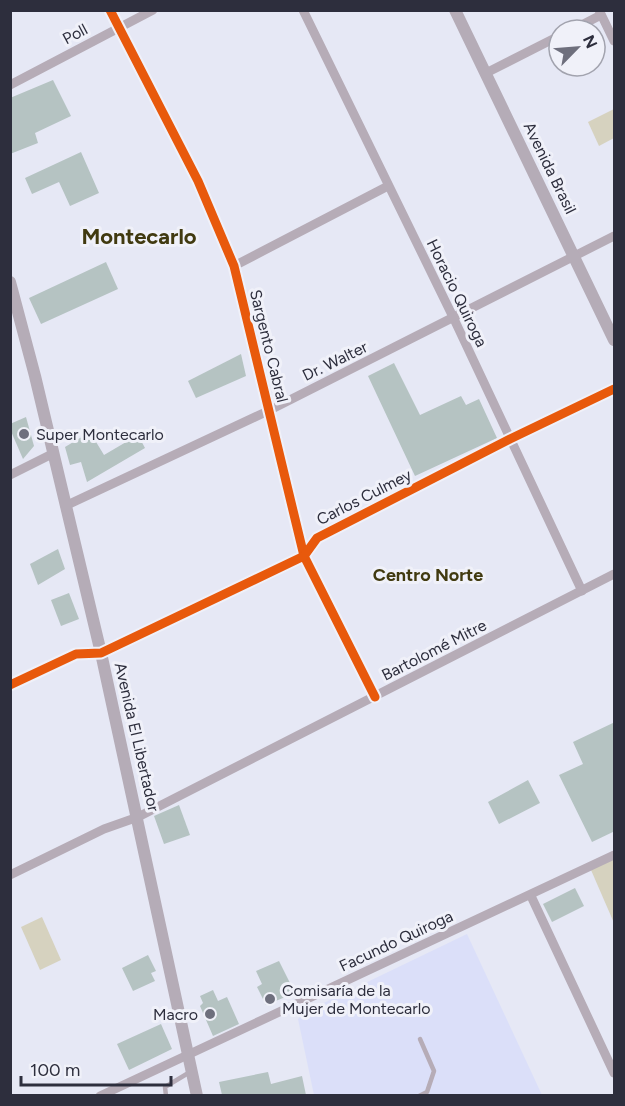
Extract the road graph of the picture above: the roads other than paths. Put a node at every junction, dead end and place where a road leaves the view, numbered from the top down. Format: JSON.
{"nodes":[{"id":1,"x":110,"y":10,"type":"edge"},
{"id":2,"x":153,"y":10,"type":"edge"},
{"id":3,"x":303,"y":10,"type":"edge"},
{"id":4,"x":455,"y":10,"type":"edge"},
{"id":5,"x":600,"y":13,"type":"edge"},
{"id":6,"x":118,"y":29,"type":"junction"},
{"id":7,"x":615,"y":41,"type":"edge"},
{"id":8,"x":547,"y":42,"type":"edge"},
{"id":9,"x":486,"y":73,"type":"junction"},
{"id":10,"x":10,"y":85,"type":"edge"},
{"id":11,"x":388,"y":186,"type":"junction"},
{"id":12,"x":615,"y":236,"type":"edge"},
{"id":13,"x":574,"y":256,"type":"junction"},
{"id":14,"x":234,"y":266,"type":"junction"},
{"id":15,"x":11,"y":284,"type":"edge"},
{"id":16,"x":454,"y":319,"type":"junction"},
{"id":17,"x":615,"y":340,"type":"edge"},
{"id":18,"x":615,"y":389,"type":"edge"},
{"id":19,"x":270,"y":410,"type":"junction"},
{"id":20,"x":510,"y":439,"type":"junction"},
{"id":21,"x":54,"y":453,"type":"junction"},
{"id":22,"x":10,"y":475,"type":"edge"},
{"id":23,"x":65,"y":506,"type":"junction"},
{"id":24,"x":304,"y":556,"type":"junction"},
{"id":25,"x":615,"y":574,"type":"edge"},
{"id":26,"x":582,"y":591,"type":"junction"},
{"id":27,"x":101,"y":653,"type":"junction"},
{"id":28,"x":10,"y":686,"type":"edge"},
{"id":29,"x":375,"y":697,"type":"junction"},
{"id":30,"x":138,"y":817,"type":"junction"},
{"id":31,"x":615,"y":855,"type":"edge"},
{"id":32,"x":10,"y":875,"type":"edge"},
{"id":33,"x":531,"y":896,"type":"junction"},
{"id":34,"x":420,"y":1040,"type":"dead end"},
{"id":35,"x":189,"y":1053,"type":"junction"},
{"id":36,"x":192,"y":1070,"type":"junction"},
{"id":37,"x":615,"y":1073,"type":"edge"},
{"id":38,"x":100,"y":1095,"type":"edge"},
{"id":39,"x":166,"y":1095,"type":"edge"},
{"id":40,"x":197,"y":1095,"type":"edge"},
{"id":41,"x":419,"y":1095,"type":"edge"}],
"edges":[{"from":1,"to":6,"type":"street","name":"Sargento Cabral"},
{"from":2,"to":6,"type":"street","name":"Poll"},
{"from":3,"to":11,"type":"street","name":"Horacio Quiroga"},
{"from":4,"to":9,"type":"main road","name":"Avenida Brasil"},
{"from":5,"to":7,"type":"street"},
{"from":6,"to":10,"type":"street","name":"Poll"},
{"from":6,"to":14,"type":"street","name":"Sargento Cabral"},
{"from":8,"to":9,"type":"street"},
{"from":9,"to":13,"type":"main road","name":"Avenida Brasil"},
{"from":11,"to":14,"type":"street"},
{"from":11,"to":16,"type":"street","name":"Horacio Quiroga"},
{"from":12,"to":13,"type":"street","name":"Dr. Walter"},
{"from":13,"to":16,"type":"street","name":"Dr. Walter"},
{"from":13,"to":17,"type":"main road","name":"Avenida Brasil"},
{"from":14,"to":19,"type":"street","name":"Sargento Cabral"},
{"from":15,"to":21,"type":"main road","name":"Avenida El Libertador"},
{"from":16,"to":19,"type":"street","name":"Dr. Walter"},
{"from":16,"to":20,"type":"street","name":"Horacio Quiroga"},
{"from":18,"to":20,"type":"street","name":"Carlos Culmey"},
{"from":19,"to":23,"type":"street","name":"Dr. Walter"},
{"from":19,"to":24,"type":"street","name":"Sargento Cabral"},
{"from":20,"to":24,"type":"street","name":"Carlos Culmey"},
{"from":20,"to":26,"type":"street","name":"Horacio Quiroga"},
{"from":21,"to":22,"type":"street"},
{"from":21,"to":23,"type":"main road","name":"Avenida El Libertador"},
{"from":23,"to":27,"type":"main road","name":"Avenida El Libertador"},
{"from":24,"to":27,"type":"street","name":"Carlos Culmey"},
{"from":24,"to":29,"type":"street","name":"Sargento Cabral"},
{"from":25,"to":26,"type":"street","name":"Bartolomé Mitre"},
{"from":26,"to":29,"type":"street","name":"Bartolomé Mitre"},
{"from":27,"to":28,"type":"street","name":"Carlos Culmey"},
{"from":27,"to":30,"type":"main road","name":"Avenida El Libertador"},
{"from":29,"to":30,"type":"street","name":"Bartolomé Mitre"},
{"from":30,"to":32,"type":"street","name":"Bartolomé Mitre"},
{"from":30,"to":35,"type":"main road","name":"Avenida El Libertador"},
{"from":31,"to":33,"type":"street","name":"Facundo Quiroga"},
{"from":33,"to":35,"type":"street","name":"Facundo Quiroga"},
{"from":33,"to":37,"type":"street"},
{"from":34,"to":41,"type":"lane"},
{"from":35,"to":36,"type":"main road","name":"Avenida El Libertador"},
{"from":35,"to":38,"type":"street","name":"Facundo Quiroga"},
{"from":36,"to":39,"type":"lane"},
{"from":36,"to":40,"type":"main road","name":"Avenida El Libertador"}]}
